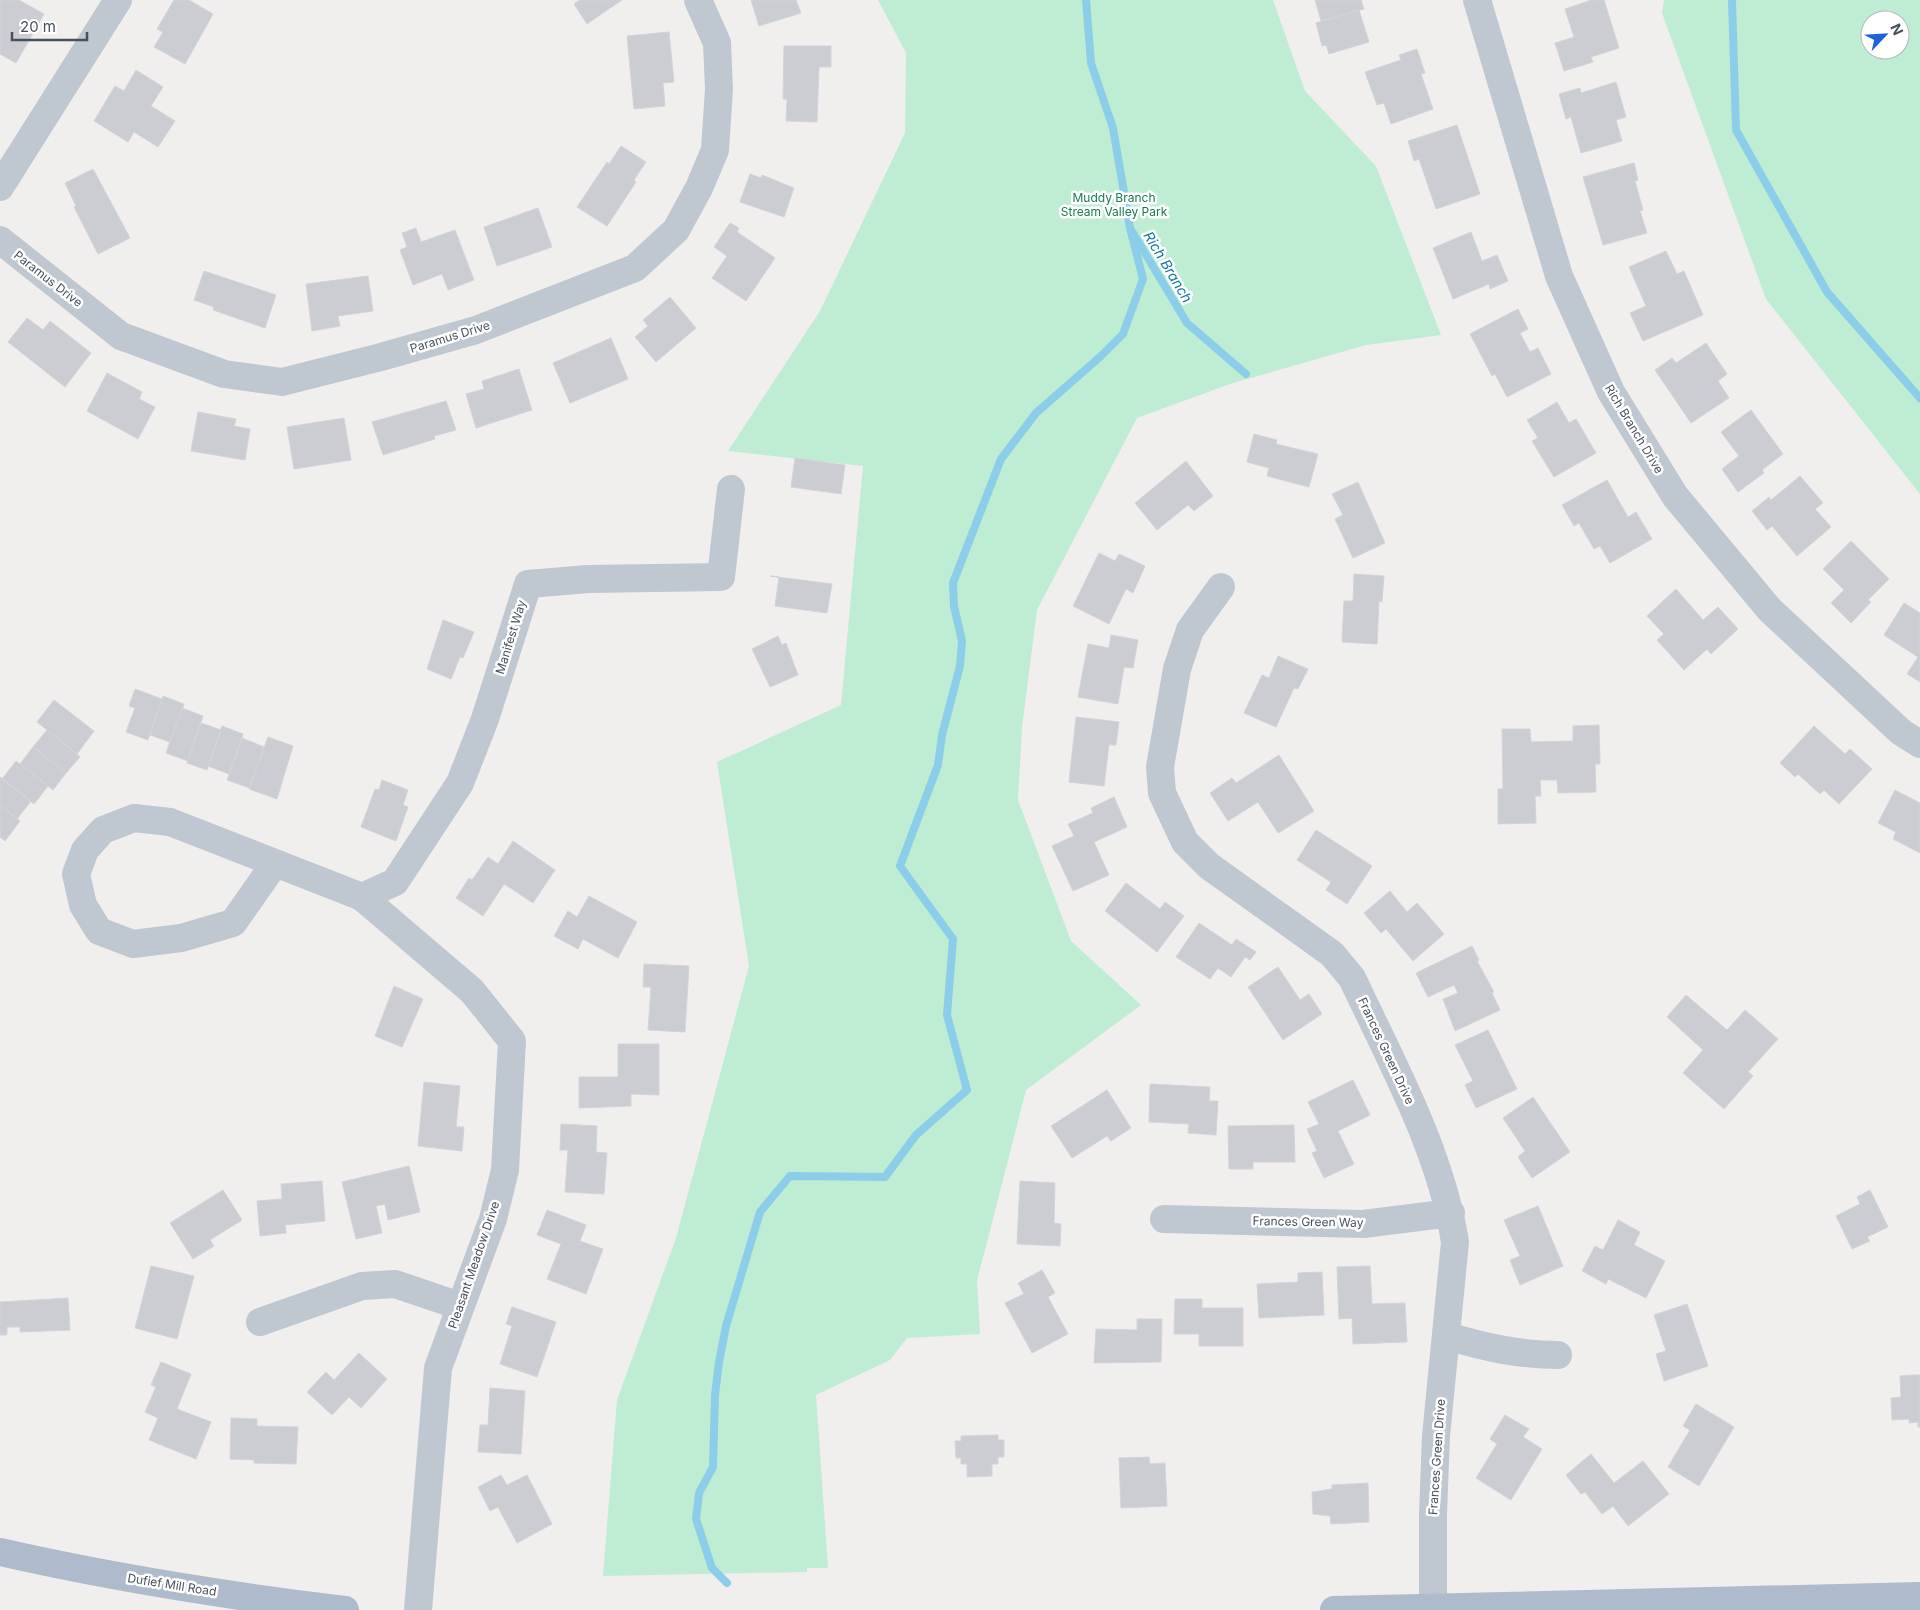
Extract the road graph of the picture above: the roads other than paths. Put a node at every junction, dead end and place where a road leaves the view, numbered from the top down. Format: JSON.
{"nodes":[{"id":1,"x":118,"y":0,"type":"edge"},
{"id":2,"x":698,"y":0,"type":"edge"},
{"id":3,"x":1477,"y":0,"type":"edge"},
{"id":4,"x":0,"y":187,"type":"edge"},
{"id":5,"x":0,"y":240,"type":"edge"},
{"id":6,"x":731,"y":489,"type":"dead end"},
{"id":7,"x":1221,"y":587,"type":"dead end"},
{"id":8,"x":1920,"y":744,"type":"edge"},
{"id":9,"x":275,"y":863,"type":"junction"},
{"id":10,"x":362,"y":897,"type":"junction"},
{"id":11,"x":1451,"y":1213,"type":"junction"},
{"id":12,"x":1164,"y":1218,"type":"dead end"},
{"id":13,"x":460,"y":1306,"type":"junction"},
{"id":14,"x":260,"y":1322,"type":"dead end"},
{"id":15,"x":1447,"y":1336,"type":"junction"},
{"id":16,"x":1558,"y":1355,"type":"dead end"},
{"id":17,"x":0,"y":1552,"type":"edge"},
{"id":18,"x":1920,"y":1596,"type":"edge"},
{"id":19,"x":1433,"y":1609,"type":"edge"},
{"id":20,"x":345,"y":1610,"type":"edge"},
{"id":21,"x":418,"y":1610,"type":"edge"},
{"id":22,"x":1334,"y":1610,"type":"edge"}],
"edges":[{"from":1,"to":4,"type":"street"},
{"from":2,"to":5,"type":"street","name":"Paramus Drive"},
{"from":3,"to":8,"type":"street","name":"Rich Branch Drive"},
{"from":6,"to":10,"type":"street","name":"Manifest Way"},
{"from":7,"to":11,"type":"street","name":"Frances Green Drive"},
{"from":9,"to":9,"type":"street","name":"Pleasant Meadow Drive"},
{"from":9,"to":10,"type":"street","name":"Pleasant Meadow Drive"},
{"from":10,"to":13,"type":"street","name":"Pleasant Meadow Drive"},
{"from":11,"to":12,"type":"street","name":"Frances Green Way"},
{"from":11,"to":15,"type":"street","name":"Frances Green Drive"},
{"from":13,"to":14,"type":"street"},
{"from":13,"to":21,"type":"street","name":"Pleasant Meadow Drive"},
{"from":15,"to":16,"type":"street"},
{"from":15,"to":19,"type":"street","name":"Frances Green Drive"},
{"from":17,"to":20,"type":"main road","name":"Dufief Mill Road"},
{"from":18,"to":19,"type":"main road"},
{"from":19,"to":22,"type":"main road"}]}
